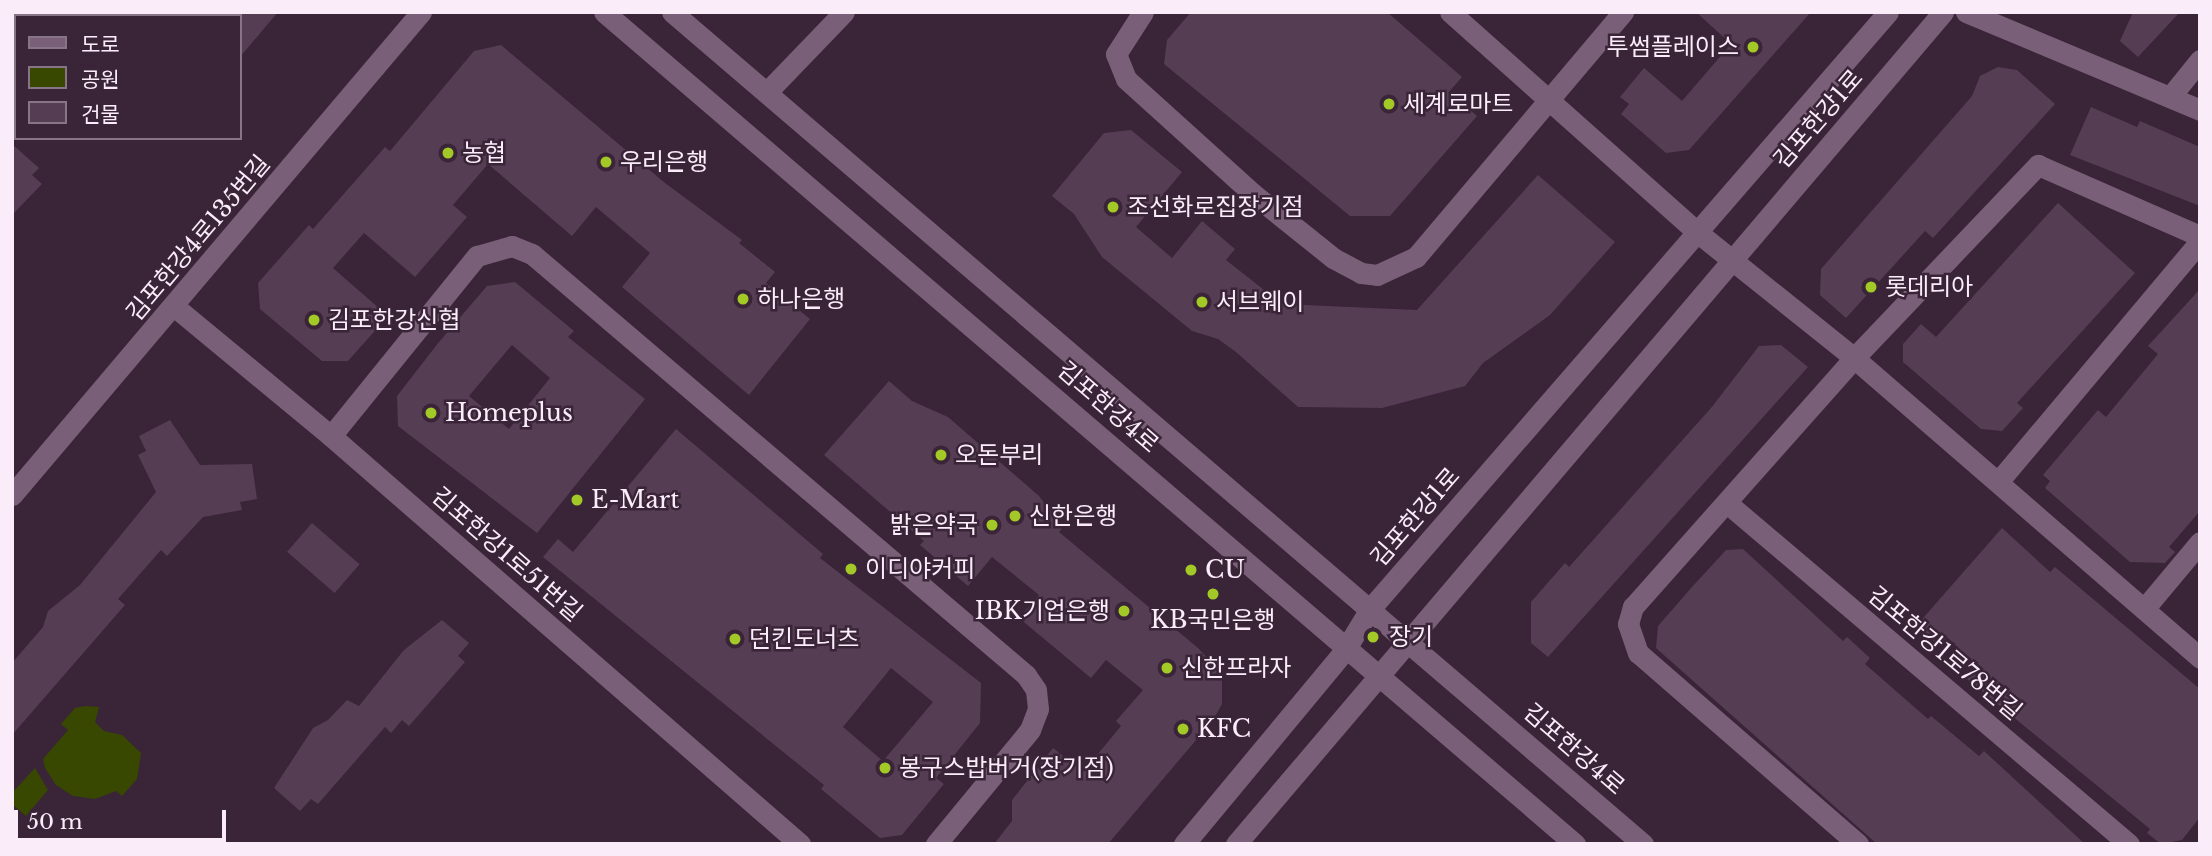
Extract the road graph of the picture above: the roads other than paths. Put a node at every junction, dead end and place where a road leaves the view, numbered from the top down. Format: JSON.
{"nodes":[{"id":1,"x":421,"y":12,"type":"edge"},
{"id":2,"x":604,"y":12,"type":"edge"},
{"id":3,"x":672,"y":12,"type":"edge"},
{"id":4,"x":844,"y":12,"type":"edge"},
{"id":5,"x":1143,"y":12,"type":"edge"},
{"id":6,"x":1450,"y":12,"type":"edge"},
{"id":7,"x":1623,"y":12,"type":"edge"},
{"id":8,"x":1888,"y":12,"type":"edge"},
{"id":9,"x":1943,"y":12,"type":"edge"},
{"id":10,"x":1966,"y":12,"type":"edge"},
{"id":11,"x":2200,"y":60,"type":"edge"},
{"id":12,"x":767,"y":92,"type":"junction"},
{"id":13,"x":2170,"y":97,"type":"junction"},
{"id":14,"x":1549,"y":101,"type":"junction"},
{"id":15,"x":2200,"y":110,"type":"edge"},
{"id":16,"x":1696,"y":232,"type":"junction"},
{"id":17,"x":2200,"y":238,"type":"edge"},
{"id":18,"x":1732,"y":259,"type":"junction"},
{"id":19,"x":176,"y":307,"type":"junction"},
{"id":20,"x":1854,"y":358,"type":"junction"},
{"id":21,"x":331,"y":436,"type":"junction"},
{"id":22,"x":1998,"y":482,"type":"junction"},
{"id":23,"x":12,"y":495,"type":"edge"},
{"id":24,"x":1727,"y":503,"type":"junction"},
{"id":25,"x":2200,"y":542,"type":"edge"},
{"id":26,"x":1370,"y":608,"type":"junction"},
{"id":27,"x":2144,"y":609,"type":"junction"},
{"id":28,"x":1410,"y":643,"type":"junction"},
{"id":29,"x":1345,"y":650,"type":"junction"},
{"id":30,"x":2200,"y":658,"type":"edge"},
{"id":31,"x":1378,"y":679,"type":"junction"},
{"id":32,"x":800,"y":844,"type":"edge"},
{"id":33,"x":936,"y":844,"type":"edge"},
{"id":34,"x":1184,"y":844,"type":"edge"},
{"id":35,"x":1236,"y":844,"type":"edge"},
{"id":36,"x":1575,"y":844,"type":"edge"},
{"id":37,"x":1643,"y":844,"type":"edge"},
{"id":38,"x":1858,"y":844,"type":"edge"},
{"id":39,"x":2129,"y":844,"type":"edge"}],
"edges":[{"from":1,"to":19,"type":"street","name":"김포한강4로135번길"},
{"from":2,"to":29,"type":"street","name":"김포한강4로"},
{"from":3,"to":12,"type":"street","name":"김포한강4로"},
{"from":4,"to":12,"type":"street"},
{"from":5,"to":14,"type":"street"},
{"from":6,"to":14,"type":"street"},
{"from":7,"to":14,"type":"street"},
{"from":8,"to":16,"type":"street","name":"김포한강1로"},
{"from":9,"to":18,"type":"street","name":"김포한강1로"},
{"from":10,"to":13,"type":"street"},
{"from":11,"to":13,"type":"street"},
{"from":12,"to":26,"type":"street","name":"김포한강4로"},
{"from":13,"to":15,"type":"street"},
{"from":14,"to":16,"type":"street"},
{"from":16,"to":18,"type":"street"},
{"from":16,"to":26,"type":"street","name":"김포한강1로"},
{"from":17,"to":20,"type":"street"},
{"from":17,"to":22,"type":"street"},
{"from":18,"to":20,"type":"street"},
{"from":18,"to":28,"type":"street","name":"김포한강1로"},
{"from":19,"to":21,"type":"street","name":"김포한강1로51번길"},
{"from":19,"to":23,"type":"street","name":"김포한강4로135번길"},
{"from":20,"to":22,"type":"street"},
{"from":20,"to":24,"type":"street"},
{"from":21,"to":32,"type":"street","name":"김포한강1로51번길"},
{"from":21,"to":33,"type":"street"},
{"from":22,"to":27,"type":"street"},
{"from":24,"to":38,"type":"street"},
{"from":24,"to":39,"type":"street","name":"김포한강1로78번길"},
{"from":25,"to":27,"type":"street"},
{"from":26,"to":28,"type":"street","name":"김포한강4로"},
{"from":26,"to":29,"type":"street","name":"김포한강1로"},
{"from":27,"to":30,"type":"street"},
{"from":28,"to":31,"type":"street","name":"김포한강1로"},
{"from":28,"to":37,"type":"street","name":"김포한강4로"},
{"from":29,"to":31,"type":"street","name":"김포한강4로"},
{"from":29,"to":34,"type":"street","name":"김포한강1로"},
{"from":31,"to":35,"type":"street","name":"김포한강1로"},
{"from":31,"to":36,"type":"street","name":"김포한강4로"}]}
